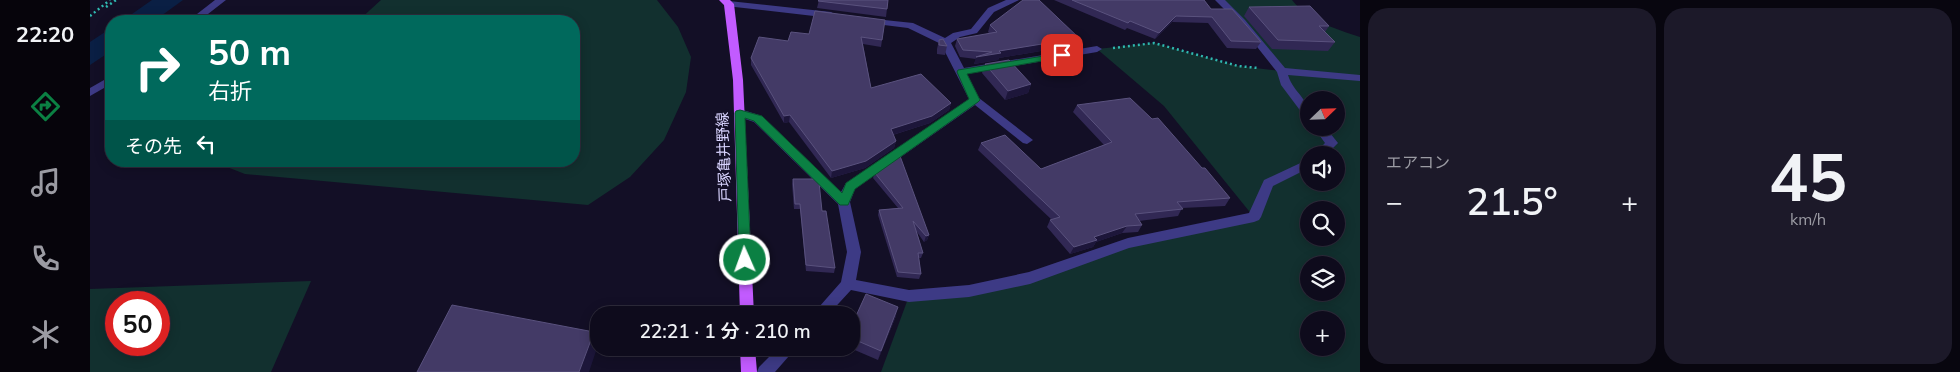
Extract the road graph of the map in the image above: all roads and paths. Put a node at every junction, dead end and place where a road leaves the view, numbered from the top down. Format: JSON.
{"nodes":[{"id":1,"x":110,"y":0,"type":"edge"},
{"id":2,"x":116,"y":0,"type":"edge"},
{"id":3,"x":221,"y":0,"type":"edge"},
{"id":4,"x":1014,"y":0,"type":"edge"},
{"id":5,"x":1220,"y":0,"type":"edge"},
{"id":6,"x":727,"y":2,"type":"edge"},
{"id":7,"x":99,"y":11,"type":"junction"},
{"id":8,"x":202,"y":15,"type":"edge"},
{"id":9,"x":90,"y":16,"type":"edge"},
{"id":10,"x":945,"y":42,"type":"junction"},
{"id":11,"x":1097,"y":49,"type":"joint"},
{"id":12,"x":1282,"y":71,"type":"junction"},
{"id":13,"x":962,"y":72,"type":"junction"},
{"id":14,"x":1360,"y":78,"type":"edge"},
{"id":15,"x":105,"y":83,"type":"edge"},
{"id":16,"x":90,"y":93,"type":"edge"},
{"id":17,"x":975,"y":100,"type":"junction"},
{"id":18,"x":1300,"y":103,"type":"edge"},
{"id":19,"x":740,"y":113,"type":"junction"},
{"id":20,"x":1326,"y":136,"type":"edge"},
{"id":21,"x":1027,"y":140,"type":"dead end"},
{"id":22,"x":1329,"y":146,"type":"edge"},
{"id":23,"x":1300,"y":167,"type":"edge"},
{"id":24,"x":844,"y":202,"type":"junction"},
{"id":25,"x":848,"y":284,"type":"junction"},
{"id":26,"x":747,"y":306,"type":"edge"},
{"id":27,"x":827,"y":306,"type":"edge"},
{"id":28,"x":748,"y":356,"type":"edge"},
{"id":29,"x":780,"y":356,"type":"edge"},
{"id":30,"x":749,"y":372,"type":"edge"},
{"id":31,"x":765,"y":372,"type":"edge"}],
"edges":[{"from":1,"to":7,"type":"path"},
{"from":2,"to":7,"type":"path"},
{"from":3,"to":8,"type":"street"},
{"from":4,"to":10,"type":"street"},
{"from":5,"to":12,"type":"street"},
{"from":6,"to":10,"type":"street"},
{"from":6,"to":19,"type":"main road","name":"戸塚亀井野線"},
{"from":7,"to":9,"type":"path"},
{"from":10,"to":13,"type":"street"},
{"from":11,"to":12,"type":"path"},
{"from":11,"to":13,"type":"street"},
{"from":12,"to":14,"type":"street"},
{"from":12,"to":18,"type":"street"},
{"from":13,"to":17,"type":"street"},
{"from":15,"to":16,"type":"street"},
{"from":17,"to":21,"type":"street"},
{"from":17,"to":24,"type":"street"},
{"from":19,"to":24,"type":"street"},
{"from":19,"to":26,"type":"main road","name":"戸塚亀井野線"},
{"from":20,"to":22,"type":"street"},
{"from":23,"to":25,"type":"street"},
{"from":24,"to":25,"type":"street"},
{"from":25,"to":27,"type":"street"},
{"from":28,"to":30,"type":"main road"},
{"from":29,"to":31,"type":"street"}]}
